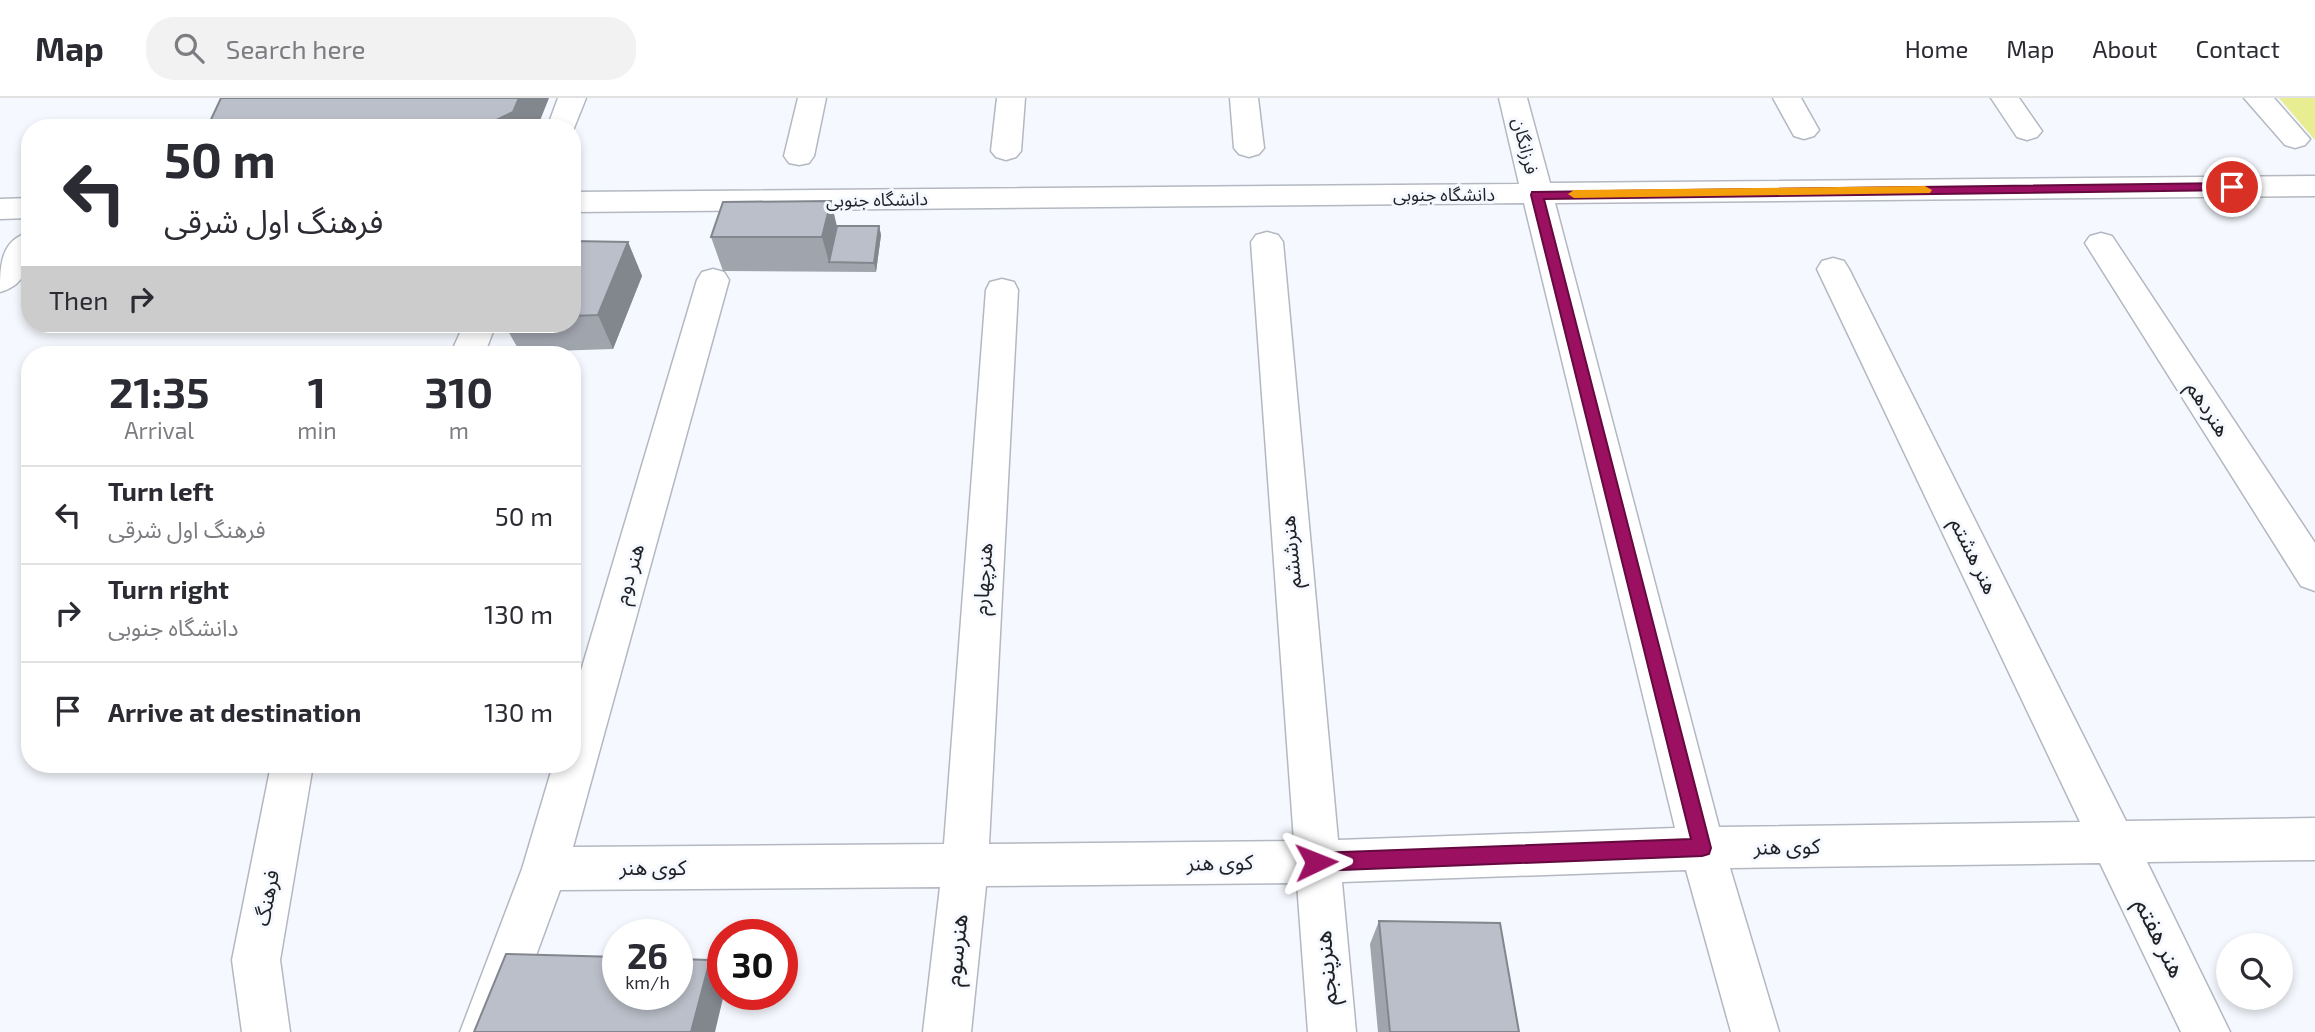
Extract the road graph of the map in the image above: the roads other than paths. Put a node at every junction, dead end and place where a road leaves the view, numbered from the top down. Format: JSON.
{"nodes":[{"id":1,"x":572,"y":98,"type":"edge"},
{"id":2,"x":812,"y":98,"type":"edge"},
{"id":3,"x":1011,"y":98,"type":"edge"},
{"id":4,"x":1244,"y":98,"type":"edge"},
{"id":5,"x":1513,"y":98,"type":"edge"},
{"id":6,"x":1787,"y":98,"type":"edge"},
{"id":7,"x":2005,"y":98,"type":"edge"},
{"id":8,"x":2258,"y":98,"type":"edge"},
{"id":9,"x":564,"y":119,"type":"edge"},
{"id":10,"x":1804,"y":130,"type":"dead end"},
{"id":11,"x":2027,"y":131,"type":"dead end"},
{"id":12,"x":2295,"y":139,"type":"dead end"},
{"id":13,"x":1249,"y":148,"type":"dead end"},
{"id":14,"x":1006,"y":151,"type":"dead end"},
{"id":15,"x":799,"y":156,"type":"dead end"},
{"id":16,"x":2315,"y":186,"type":"edge"},
{"id":17,"x":1537,"y":195,"type":"junction"},
{"id":18,"x":581,"y":202,"type":"edge"},
{"id":19,"x":21,"y":208,"type":"edge"},
{"id":20,"x":0,"y":209,"type":"edge"},
{"id":21,"x":1267,"y":242,"type":"dead end"},
{"id":22,"x":2101,"y":243,"type":"dead end"},
{"id":23,"x":21,"y":254,"type":"edge"},
{"id":24,"x":1833,"y":269,"type":"dead end"},
{"id":25,"x":713,"y":280,"type":"edge"},
{"id":26,"x":0,"y":282,"type":"edge"},
{"id":27,"x":1002,"y":290,"type":"dead end"},
{"id":28,"x":2315,"y":575,"type":"edge"},
{"id":29,"x":581,"y":743,"type":"edge"},
{"id":30,"x":291,"y":773,"type":"edge"},
{"id":31,"x":572,"y":773,"type":"edge"},
{"id":32,"x":2315,"y":839,"type":"edge"},
{"id":33,"x":2115,"y":843,"type":"junction"},
{"id":34,"x":1702,"y":848,"type":"junction"},
{"id":35,"x":1316,"y":862,"type":"junction"},
{"id":36,"x":965,"y":867,"type":"junction"},
{"id":37,"x":545,"y":869,"type":"junction"},
{"id":38,"x":266,"y":1032,"type":"edge"},
{"id":39,"x":484,"y":1032,"type":"edge"},
{"id":40,"x":947,"y":1032,"type":"edge"},
{"id":41,"x":1332,"y":1032,"type":"edge"},
{"id":42,"x":1755,"y":1032,"type":"edge"},
{"id":43,"x":2206,"y":1032,"type":"edge"}],
"edges":[{"from":1,"to":9,"type":"street"},
{"from":2,"to":15,"type":"street"},
{"from":3,"to":14,"type":"street"},
{"from":4,"to":13,"type":"street"},
{"from":5,"to":17,"type":"street","name":"فرزانگان"},
{"from":6,"to":10,"type":"street"},
{"from":7,"to":11,"type":"street"},
{"from":8,"to":12,"type":"street"},
{"from":16,"to":17,"type":"street","name":"دانشگاه جنوبی"},
{"from":17,"to":18,"type":"street","name":"دانشگاه جنوبی"},
{"from":17,"to":34,"type":"street","name":"فرزانگان"},
{"from":19,"to":20,"type":"street"},
{"from":21,"to":35,"type":"street","name":"هنرششم"},
{"from":22,"to":28,"type":"street","name":"هنردهم"},
{"from":23,"to":26,"type":"street"},
{"from":24,"to":33,"type":"street","name":"هنر هشتم"},
{"from":25,"to":29,"type":"street","name":"هنر دوم"},
{"from":27,"to":36,"type":"street","name":"هنرچهارم"},
{"from":30,"to":38,"type":"street","name":"فرهنگ"},
{"from":31,"to":37,"type":"street","name":"هنر دوم"},
{"from":32,"to":33,"type":"street","name":"کوی هنر"},
{"from":33,"to":34,"type":"street","name":"کوی هنر"},
{"from":33,"to":43,"type":"street","name":"هنر هفتم"},
{"from":34,"to":35,"type":"street","name":"کوی هنر"},
{"from":34,"to":42,"type":"street","name":"فرزانگان"},
{"from":35,"to":36,"type":"street","name":"کوی هنر"},
{"from":35,"to":41,"type":"street","name":"هنرپنجم"},
{"from":36,"to":37,"type":"street","name":"کوی هنر"},
{"from":36,"to":40,"type":"street","name":"هنرسوم"},
{"from":37,"to":39,"type":"street","name":"هنر دوم"}]}
